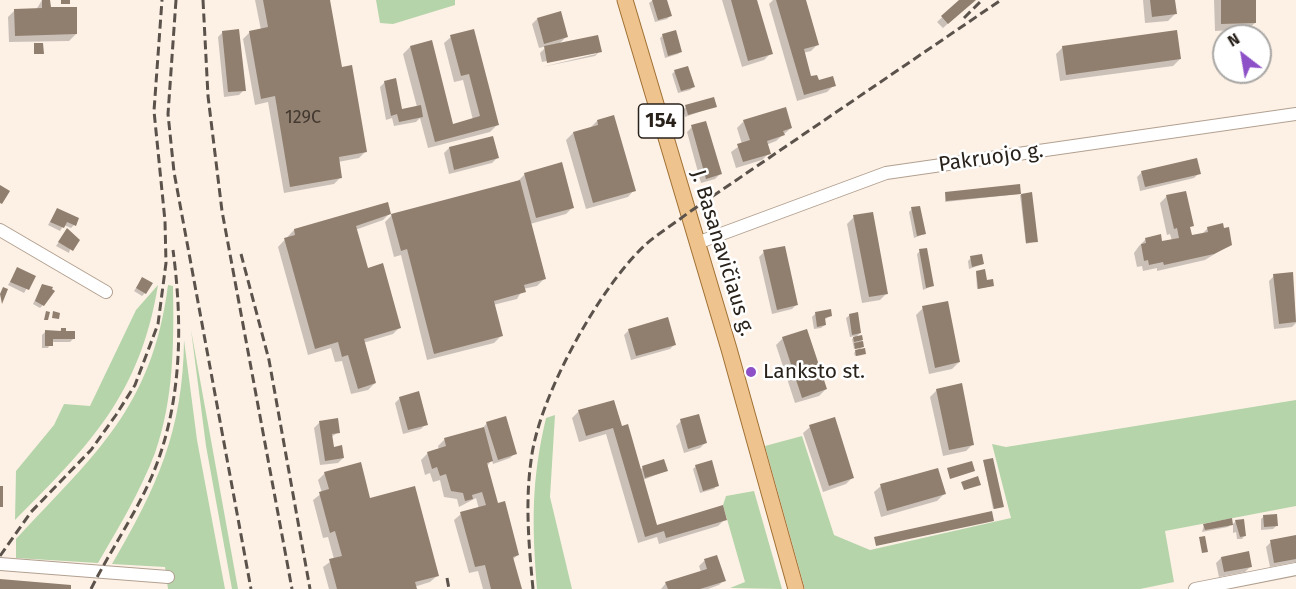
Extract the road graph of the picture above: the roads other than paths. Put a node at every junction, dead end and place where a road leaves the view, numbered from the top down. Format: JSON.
{"nodes":[{"id":1,"x":625,"y":0,"type":"edge"},
{"id":2,"x":1296,"y":114,"type":"edge"},
{"id":3,"x":0,"y":230,"type":"edge"},
{"id":4,"x":697,"y":243,"type":"junction"},
{"id":5,"x":106,"y":292,"type":"dead end"},
{"id":6,"x":0,"y":564,"type":"edge"},
{"id":7,"x":1296,"y":569,"type":"edge"},
{"id":8,"x":168,"y":577,"type":"dead end"},
{"id":9,"x":796,"y":589,"type":"edge"},
{"id":10,"x":1196,"y":589,"type":"edge"}],
"edges":[{"from":1,"to":4,"type":"main road","name":"J. Basanavičiaus g.","number":"154"},
{"from":2,"to":4,"type":"street","name":"Pakruojo g."},
{"from":3,"to":5,"type":"street"},
{"from":4,"to":9,"type":"main road","name":"J. Basanavičiaus g.","number":"154"},
{"from":6,"to":8,"type":"street"},
{"from":7,"to":10,"type":"street"}]}
